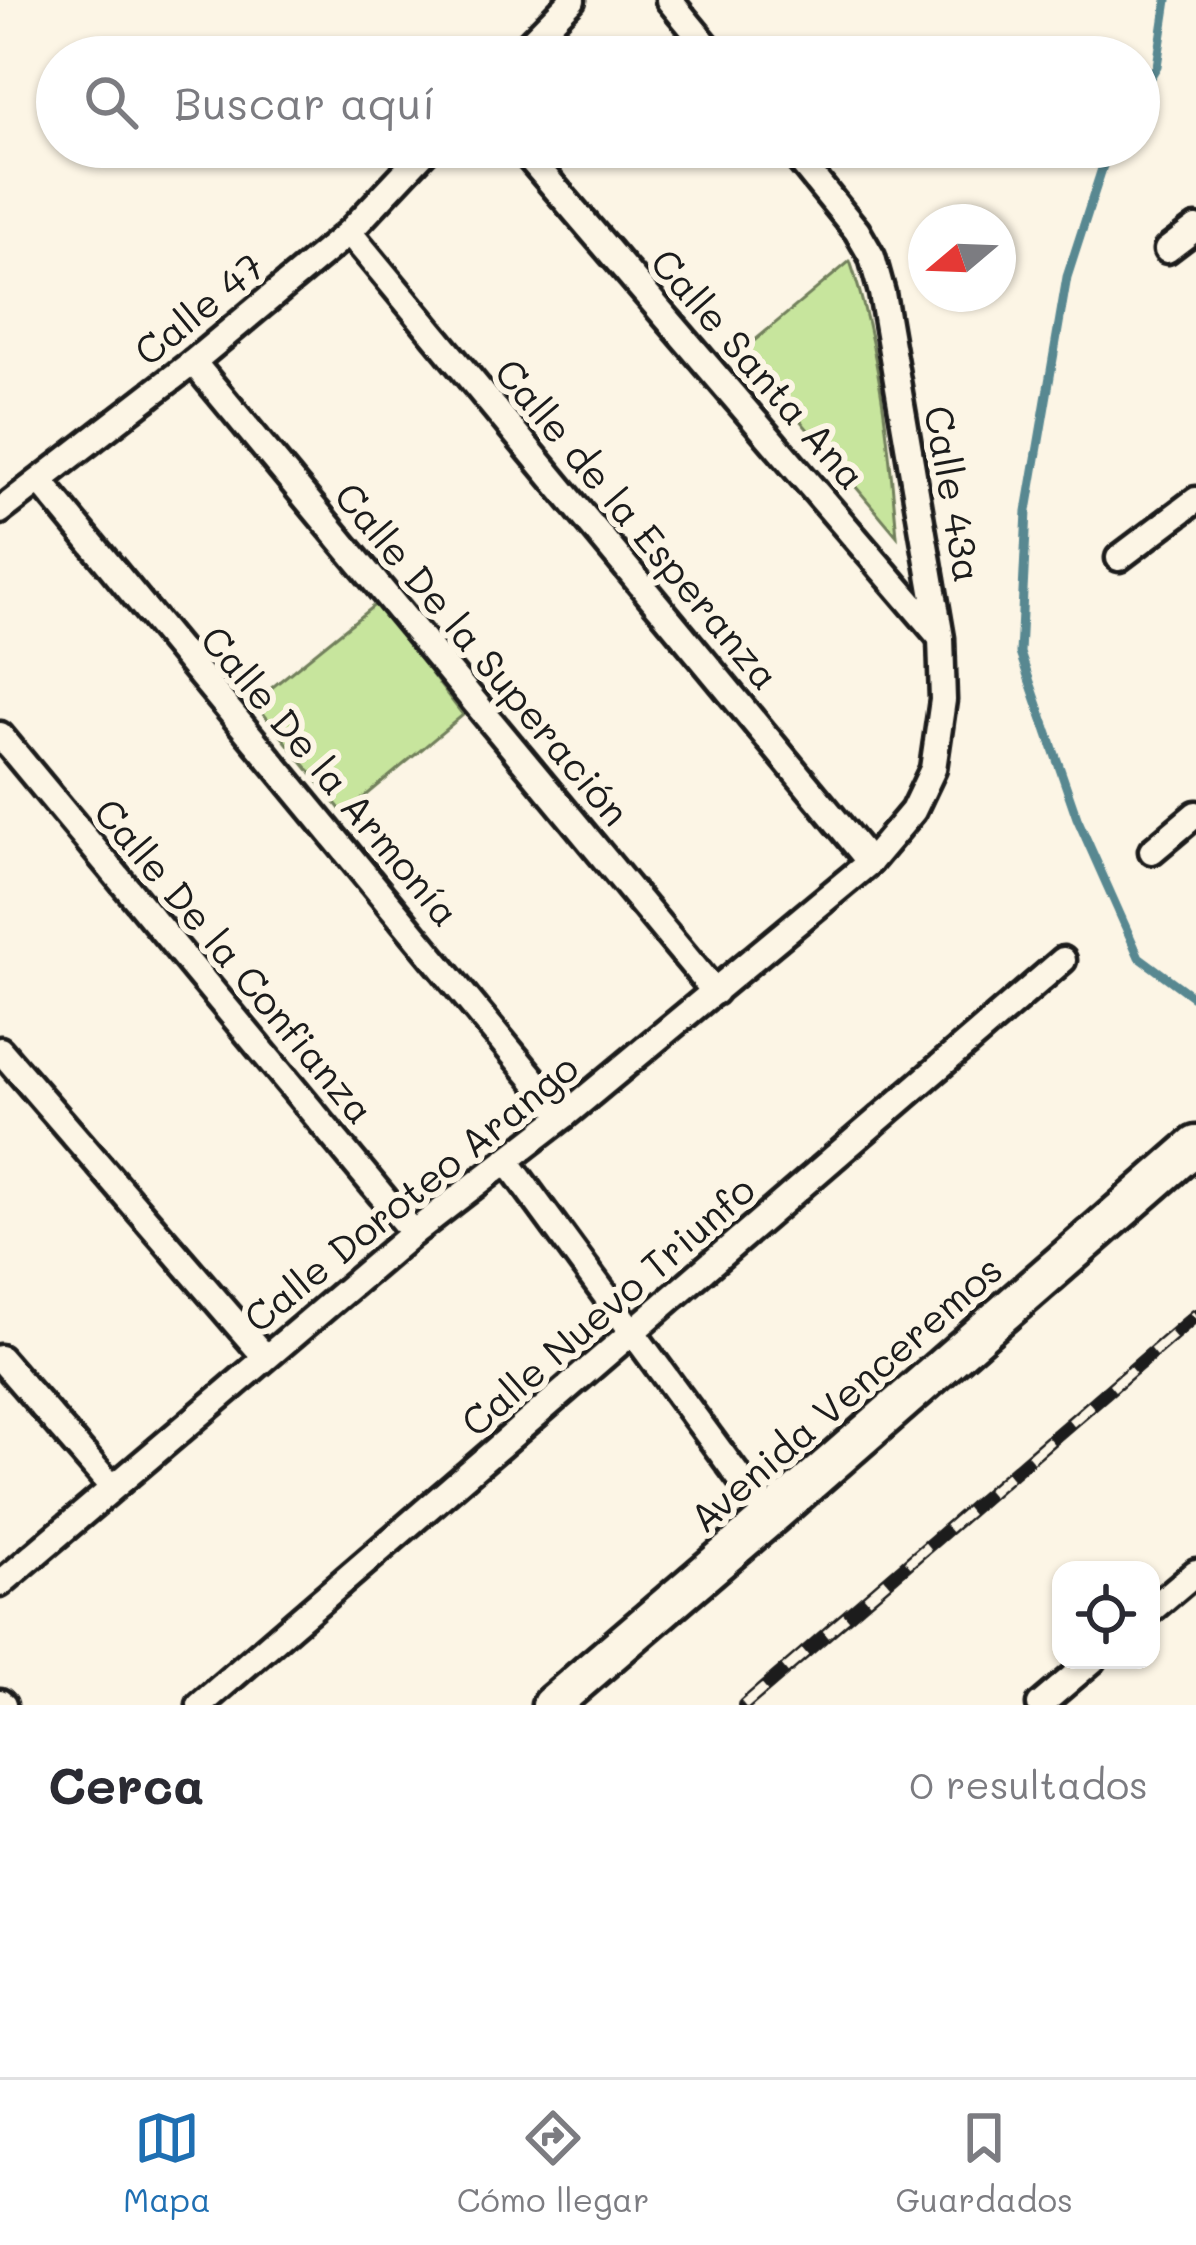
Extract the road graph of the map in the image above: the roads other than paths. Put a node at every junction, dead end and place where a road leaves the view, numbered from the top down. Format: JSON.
{"nodes":[{"id":1,"x":572,"y":0,"type":"edge"},
{"id":2,"x":669,"y":0,"type":"edge"},
{"id":3,"x":537,"y":36,"type":"edge"},
{"id":4,"x":699,"y":36,"type":"edge"},
{"id":5,"x":409,"y":168,"type":"edge"},
{"id":6,"x":538,"y":168,"type":"edge"},
{"id":7,"x":806,"y":168,"type":"edge"},
{"id":8,"x":1196,"y":228,"type":"edge"},
{"id":9,"x":349,"y":232,"type":"junction"},
{"id":10,"x":1166,"y":250,"type":"dead end"},
{"id":11,"x":193,"y":362,"type":"junction"},
{"id":12,"x":40,"y":481,"type":"junction"},
{"id":13,"x":1196,"y":500,"type":"edge"},
{"id":14,"x":0,"y":512,"type":"edge"},
{"id":15,"x":1119,"y":558,"type":"dead end"},
{"id":16,"x":941,"y":638,"type":"junction"},
{"id":17,"x":0,"y":736,"type":"edge"},
{"id":18,"x":1196,"y":814,"type":"edge"},
{"id":19,"x":1152,"y":851,"type":"dead end"},
{"id":20,"x":869,"y":862,"type":"junction"},
{"id":21,"x":1063,"y":960,"type":"dead end"},
{"id":22,"x":716,"y":992,"type":"junction"},
{"id":23,"x":0,"y":1050,"type":"edge"},
{"id":24,"x":564,"y":1116,"type":"junction"},
{"id":25,"x":1196,"y":1144,"type":"edge"},
{"id":26,"x":507,"y":1161,"type":"junction"},
{"id":27,"x":413,"y":1233,"type":"junction"},
{"id":28,"x":633,"y":1332,"type":"junction"},
{"id":29,"x":0,"y":1358,"type":"edge"},
{"id":30,"x":265,"y":1358,"type":"junction"},
{"id":31,"x":112,"y":1487,"type":"junction"},
{"id":32,"x":770,"y":1518,"type":"junction"},
{"id":33,"x":1196,"y":1571,"type":"edge"},
{"id":34,"x":0,"y":1584,"type":"edge"},
{"id":35,"x":1160,"y":1602,"type":"edge"},
{"id":36,"x":1083,"y":1669,"type":"edge"},
{"id":37,"x":1043,"y":1704,"type":"edge"},
{"id":38,"x":200,"y":1705,"type":"edge"},
{"id":39,"x":550,"y":1705,"type":"edge"}],
"edges":[{"from":1,"to":3,"type":"street"},
{"from":2,"to":4,"type":"street"},
{"from":5,"to":9,"type":"street","name":"Calle 47"},
{"from":6,"to":16,"type":"street","name":"Calle Santa Ana"},
{"from":7,"to":16,"type":"street","name":"Calle 43a"},
{"from":8,"to":10,"type":"street"},
{"from":9,"to":11,"type":"street","name":"Calle 47"},
{"from":9,"to":20,"type":"street","name":"Calle de la Esperanza"},
{"from":11,"to":12,"type":"street","name":"Calle 47"},
{"from":11,"to":22,"type":"street","name":"Calle De la Superación"},
{"from":12,"to":14,"type":"street","name":"Calle 47"},
{"from":12,"to":24,"type":"street","name":"Calle De la Armonía"},
{"from":13,"to":15,"type":"street"},
{"from":16,"to":20,"type":"street","name":"Calle 43a"},
{"from":17,"to":27,"type":"street","name":"Calle De la Confianza"},
{"from":18,"to":19,"type":"street"},
{"from":20,"to":22,"type":"street","name":"Calle Doroteo Arango"},
{"from":21,"to":28,"type":"street","name":"Calle Nuevo Triunfo"},
{"from":22,"to":24,"type":"street","name":"Calle Doroteo Arango"},
{"from":23,"to":30,"type":"street"},
{"from":24,"to":26,"type":"street","name":"Calle Doroteo Arango"},
{"from":25,"to":32,"type":"street","name":"Avenida Venceremos"},
{"from":26,"to":27,"type":"street","name":"Calle Doroteo Arango"},
{"from":26,"to":28,"type":"street"},
{"from":27,"to":30,"type":"street","name":"Calle Doroteo Arango"},
{"from":28,"to":32,"type":"street"},
{"from":28,"to":38,"type":"street","name":"Calle Nuevo Triunfo"},
{"from":29,"to":31,"type":"street"},
{"from":30,"to":31,"type":"street","name":"Calle Doroteo Arango"},
{"from":31,"to":34,"type":"street","name":"Calle Doroteo Arango"},
{"from":32,"to":39,"type":"street","name":"Avenida Venceremos"},
{"from":33,"to":35,"type":"street"},
{"from":36,"to":37,"type":"street"}]}
